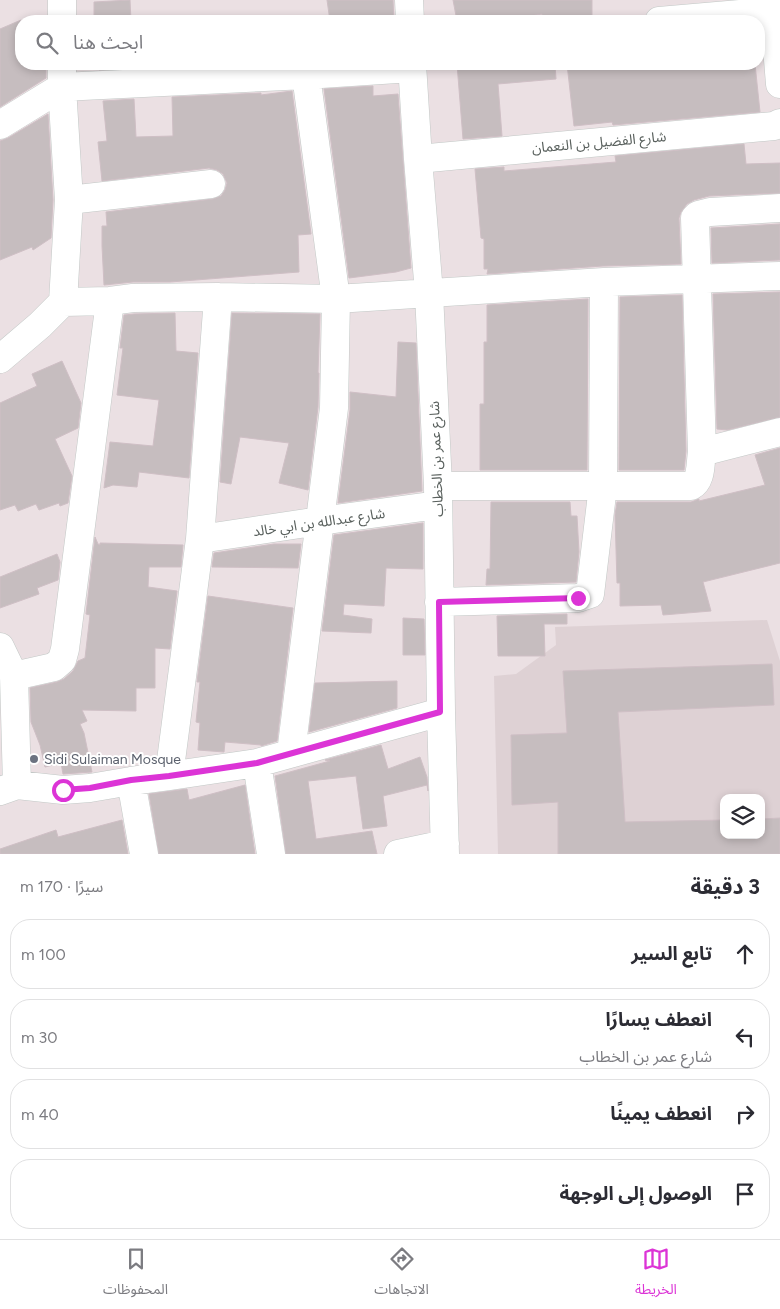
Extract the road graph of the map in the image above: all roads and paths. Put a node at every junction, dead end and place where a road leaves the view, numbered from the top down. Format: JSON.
{"nodes":[{"id":1,"x":62,"y":0,"type":"edge"},
{"id":2,"x":409,"y":0,"type":"edge"},
{"id":3,"x":777,"y":10,"type":"edge"},
{"id":4,"x":62,"y":15,"type":"edge"},
{"id":5,"x":410,"y":15,"type":"edge"},
{"id":6,"x":723,"y":15,"type":"edge"},
{"id":7,"x":370,"y":70,"type":"edge"},
{"id":8,"x":412,"y":70,"type":"edge"},
{"id":9,"x":62,"y":75,"type":"edge"},
{"id":10,"x":306,"y":76,"type":"junction"},
{"id":11,"x":780,"y":84,"type":"edge"},
{"id":12,"x":780,"y":123,"type":"edge"},
{"id":13,"x":0,"y":124,"type":"edge"},
{"id":14,"x":418,"y":159,"type":"junction"},
{"id":15,"x":211,"y":184,"type":"dead end"},
{"id":16,"x":69,"y":200,"type":"junction"},
{"id":17,"x":780,"y":208,"type":"edge"},
{"id":18,"x":780,"y":276,"type":"edge"},
{"id":19,"x":697,"y":278,"type":"junction"},
{"id":20,"x":604,"y":282,"type":"junction"},
{"id":21,"x":429,"y":293,"type":"junction"},
{"id":22,"x":218,"y":296,"type":"junction"},
{"id":23,"x":336,"y":299,"type":"junction"},
{"id":24,"x":110,"y":301,"type":"junction"},
{"id":25,"x":63,"y":302,"type":"junction"},
{"id":26,"x":0,"y":359,"type":"edge"},
{"id":27,"x":780,"y":432,"type":"edge"},
{"id":28,"x":702,"y":452,"type":"junction"},
{"id":29,"x":603,"y":486,"type":"junction"},
{"id":30,"x":438,"y":496,"type":"junction"},
{"id":31,"x":320,"y":521,"type":"junction"},
{"id":32,"x":200,"y":539,"type":"junction"},
{"id":33,"x":439,"y":602,"type":"junction"},
{"id":34,"x":0,"y":646,"type":"edge"},
{"id":35,"x":14,"y":676,"type":"junction"},
{"id":36,"x":440,"y":712,"type":"junction"},
{"id":37,"x":291,"y":753,"type":"junction"},
{"id":38,"x":257,"y":763,"type":"junction"},
{"id":39,"x":169,"y":776,"type":"junction"},
{"id":40,"x":131,"y":780,"type":"junction"},
{"id":41,"x":8,"y":788,"type":"edge"},
{"id":42,"x":445,"y":849,"type":"edge"},
{"id":43,"x":144,"y":854,"type":"edge"},
{"id":44,"x":271,"y":854,"type":"edge"},
{"id":45,"x":398,"y":854,"type":"edge"}],
"edges":[{"from":1,"to":4,"type":"street"},
{"from":2,"to":5,"type":"street"},
{"from":3,"to":6,"type":"street"},
{"from":3,"to":11,"type":"street"},
{"from":7,"to":10,"type":"street"},
{"from":8,"to":14,"type":"street","name":"شارع عمر بن الخطاب"},
{"from":9,"to":10,"type":"street"},
{"from":9,"to":13,"type":"street"},
{"from":9,"to":16,"type":"street"},
{"from":10,"to":23,"type":"street"},
{"from":12,"to":14,"type":"street","name":"شارع الفضيل بن النعمان"},
{"from":14,"to":21,"type":"street","name":"شارع عمر بن الخطاب"},
{"from":15,"to":16,"type":"street"},
{"from":16,"to":25,"type":"street"},
{"from":17,"to":19,"type":"street"},
{"from":18,"to":19,"type":"street"},
{"from":19,"to":20,"type":"street"},
{"from":19,"to":28,"type":"street"},
{"from":20,"to":21,"type":"street"},
{"from":20,"to":29,"type":"street"},
{"from":21,"to":23,"type":"street"},
{"from":21,"to":30,"type":"street","name":"شارع عمر بن الخطاب"},
{"from":22,"to":23,"type":"street"},
{"from":22,"to":24,"type":"street"},
{"from":22,"to":32,"type":"street"},
{"from":23,"to":31,"type":"street"},
{"from":24,"to":25,"type":"street"},
{"from":24,"to":35,"type":"street"},
{"from":25,"to":26,"type":"street"},
{"from":27,"to":28,"type":"street"},
{"from":28,"to":29,"type":"street","name":"شارع عبدالله بن ابي خالد"},
{"from":29,"to":30,"type":"street","name":"شارع عبدالله بن ابي خالد"},
{"from":29,"to":33,"type":"street"},
{"from":30,"to":31,"type":"street","name":"شارع عبدالله بن ابي خالد"},
{"from":30,"to":33,"type":"street","name":"شارع عمر بن الخطاب"},
{"from":31,"to":32,"type":"street","name":"شارع عبدالله بن ابي خالد"},
{"from":31,"to":37,"type":"street"},
{"from":32,"to":39,"type":"street"},
{"from":33,"to":36,"type":"street","name":"شارع عمر بن الخطاب"},
{"from":34,"to":35,"type":"street"},
{"from":35,"to":41,"type":"street"},
{"from":36,"to":37,"type":"street"},
{"from":36,"to":42,"type":"street","name":"شارع عمر بن الخطاب"},
{"from":37,"to":38,"type":"street"},
{"from":38,"to":39,"type":"street"},
{"from":38,"to":44,"type":"street"},
{"from":39,"to":40,"type":"street"},
{"from":40,"to":41,"type":"street"},
{"from":40,"to":43,"type":"street"},
{"from":42,"to":45,"type":"street"}]}
